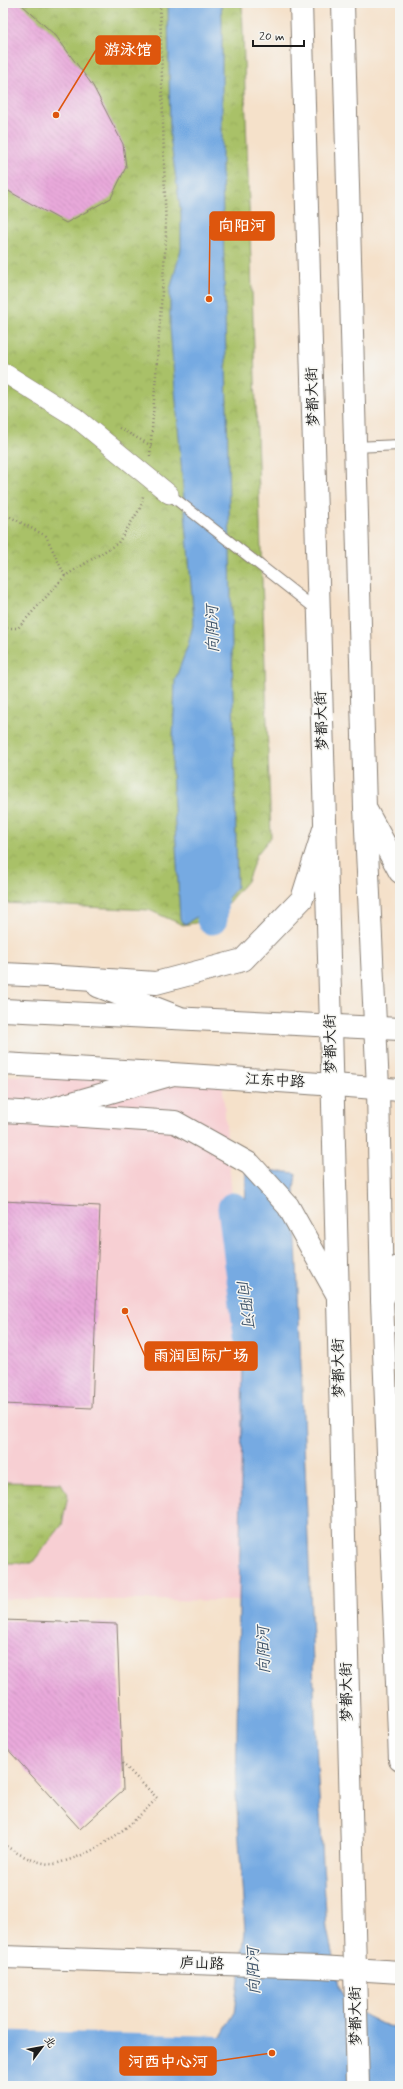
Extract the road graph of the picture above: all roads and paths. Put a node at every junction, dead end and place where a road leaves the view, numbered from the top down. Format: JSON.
{"nodes":[{"id":1,"x":160,"y":3,"type":"edge"},
{"id":2,"x":301,"y":3,"type":"edge"},
{"id":3,"x":343,"y":3,"type":"edge"},
{"id":4,"x":3,"y":372,"type":"edge"},
{"id":5,"x":400,"y":445,"type":"edge"},
{"id":6,"x":355,"y":447,"type":"junction"},
{"id":7,"x":146,"y":476,"type":"junction"},
{"id":8,"x":169,"y":494,"type":"joint"},
{"id":9,"x":3,"y":512,"type":"edge"},
{"id":10,"x":65,"y":576,"type":"junction"},
{"id":11,"x":319,"y":611,"type":"junction"},
{"id":12,"x":3,"y":628,"type":"edge"},
{"id":13,"x":365,"y":808,"type":"junction"},
{"id":14,"x":325,"y":826,"type":"junction"},
{"id":15,"x":400,"y":872,"type":"edge"},
{"id":16,"x":3,"y":974,"type":"edge"},
{"id":17,"x":47,"y":976,"type":"junction"},
{"id":18,"x":3,"y":1010,"type":"edge"},
{"id":19,"x":184,"y":1019,"type":"junction"},
{"id":20,"x":331,"y":1026,"type":"junction"},
{"id":21,"x":375,"y":1027,"type":"junction"},
{"id":22,"x":400,"y":1029,"type":"edge"},
{"id":23,"x":3,"y":1064,"type":"edge"},
{"id":24,"x":174,"y":1074,"type":"junction"},
{"id":25,"x":332,"y":1084,"type":"junction"},
{"id":26,"x":378,"y":1088,"type":"junction"},
{"id":27,"x":400,"y":1090,"type":"edge"},
{"id":28,"x":3,"y":1111,"type":"edge"},
{"id":29,"x":37,"y":1113,"type":"junction"},
{"id":30,"x":400,"y":1266,"type":"edge"},
{"id":31,"x":337,"y":1294,"type":"junction"},
{"id":32,"x":382,"y":1300,"type":"junction"},
{"id":33,"x":400,"y":1760,"type":"edge"},
{"id":34,"x":122,"y":1763,"type":"dead end"},
{"id":35,"x":3,"y":1844,"type":"edge"},
{"id":36,"x":3,"y":1957,"type":"edge"},
{"id":37,"x":355,"y":1970,"type":"junction"},
{"id":38,"x":400,"y":1972,"type":"edge"},
{"id":39,"x":358,"y":2086,"type":"edge"}],
"edges":[{"from":1,"to":7,"type":"path"},
{"from":2,"to":11,"type":"main road","name":"梦都大街"},
{"from":3,"to":6,"type":"main road"},
{"from":4,"to":7,"type":"street"},
{"from":5,"to":6,"type":"lane"},
{"from":6,"to":13,"type":"main road"},
{"from":7,"to":8,"type":"street"},
{"from":7,"to":10,"type":"path"},
{"from":8,"to":11,"type":"lane"},
{"from":9,"to":10,"type":"path"},
{"from":10,"to":12,"type":"path"},
{"from":11,"to":14,"type":"main road","name":"梦都大街"},
{"from":13,"to":15,"type":"main road"},
{"from":13,"to":21,"type":"main road"},
{"from":14,"to":17,"type":"main road"},
{"from":14,"to":20,"type":"main road","name":"梦都大街"},
{"from":16,"to":17,"type":"main road"},
{"from":17,"to":19,"type":"main road"},
{"from":18,"to":19,"type":"main road"},
{"from":19,"to":20,"type":"main road"},
{"from":20,"to":21,"type":"main road"},
{"from":20,"to":25,"type":"main road","name":"梦都大街"},
{"from":21,"to":22,"type":"main road"},
{"from":21,"to":26,"type":"main road"},
{"from":23,"to":24,"type":"main road","name":"江东中路"},
{"from":24,"to":25,"type":"main road","name":"江东中路"},
{"from":24,"to":29,"type":"main road","name":"江东中路"},
{"from":25,"to":26,"type":"main road","name":"江东中路"},
{"from":25,"to":31,"type":"main road","name":"梦都大街"},
{"from":26,"to":27,"type":"main road","name":"江东中路"},
{"from":26,"to":32,"type":"main road"},
{"from":28,"to":29,"type":"main road","name":"江东中路"},
{"from":29,"to":31,"type":"main road"},
{"from":30,"to":32,"type":"main road"},
{"from":31,"to":37,"type":"main road","name":"梦都大街"},
{"from":32,"to":33,"type":"main road"},
{"from":34,"to":35,"type":"path"},
{"from":36,"to":37,"type":"main road","name":"庐山路"},
{"from":37,"to":38,"type":"main road","name":"庐山路"},
{"from":37,"to":39,"type":"main road","name":"梦都大街"}]}
